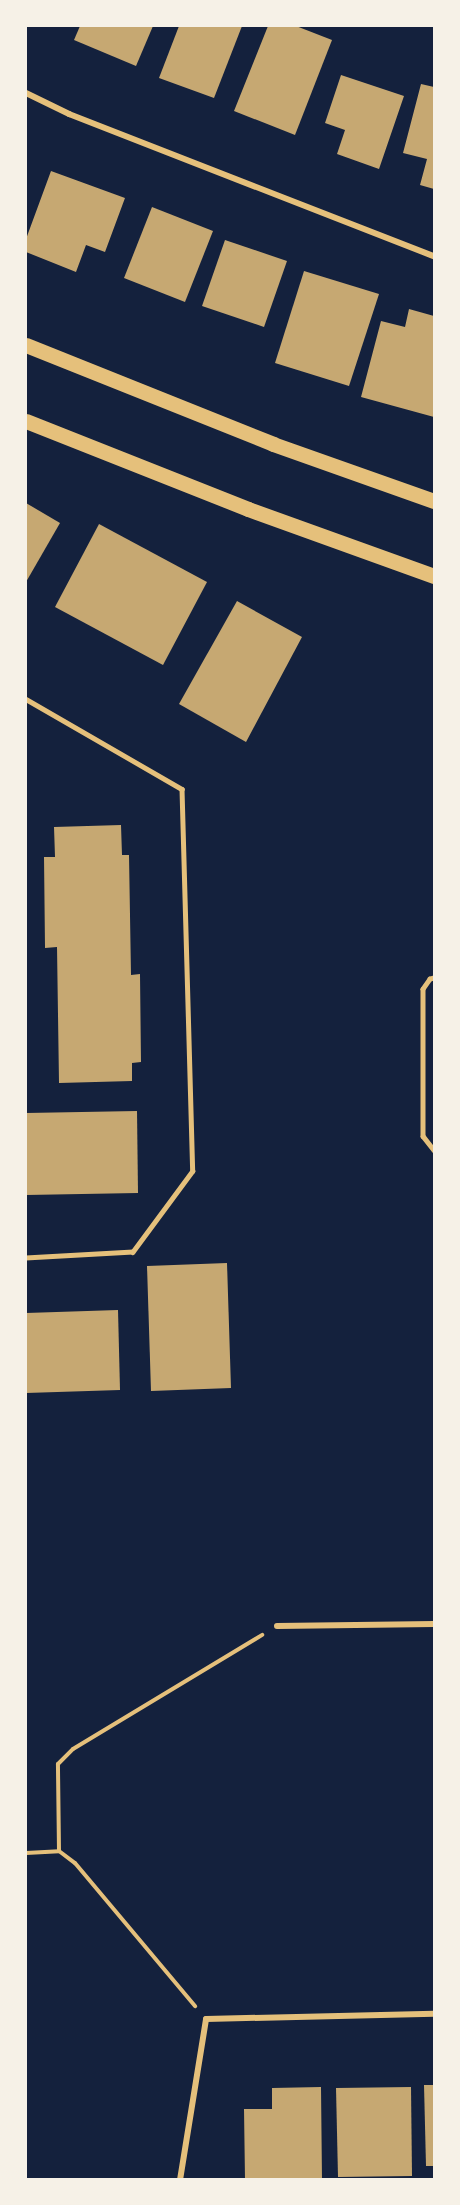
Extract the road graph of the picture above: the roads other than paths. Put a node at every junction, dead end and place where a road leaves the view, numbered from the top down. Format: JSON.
{"nodes":[{"id":1,"x":26,"y":93,"type":"edge"},
{"id":2,"x":435,"y":256,"type":"edge"},
{"id":3,"x":26,"y":345,"type":"edge"},
{"id":4,"x":26,"y":421,"type":"edge"},
{"id":5,"x":435,"y":501,"type":"edge"},
{"id":6,"x":435,"y":576,"type":"edge"},
{"id":7,"x":26,"y":699,"type":"edge"},
{"id":8,"x":435,"y":978,"type":"edge"},
{"id":9,"x":435,"y":1150,"type":"edge"},
{"id":10,"x":26,"y":1258,"type":"edge"},
{"id":11,"x":435,"y":1624,"type":"edge"},
{"id":12,"x":277,"y":1626,"type":"road end"},
{"id":13,"x":435,"y":2014,"type":"edge"},
{"id":14,"x":180,"y":2180,"type":"edge"}],
"edges":[{"from":1,"to":2,"type":"street"},
{"from":3,"to":5,"type":"main road"},
{"from":4,"to":6,"type":"main road"},
{"from":7,"to":10,"type":"lane"},
{"from":8,"to":9,"type":"lane"},
{"from":11,"to":12,"type":"street"},
{"from":13,"to":14,"type":"street"}]}
